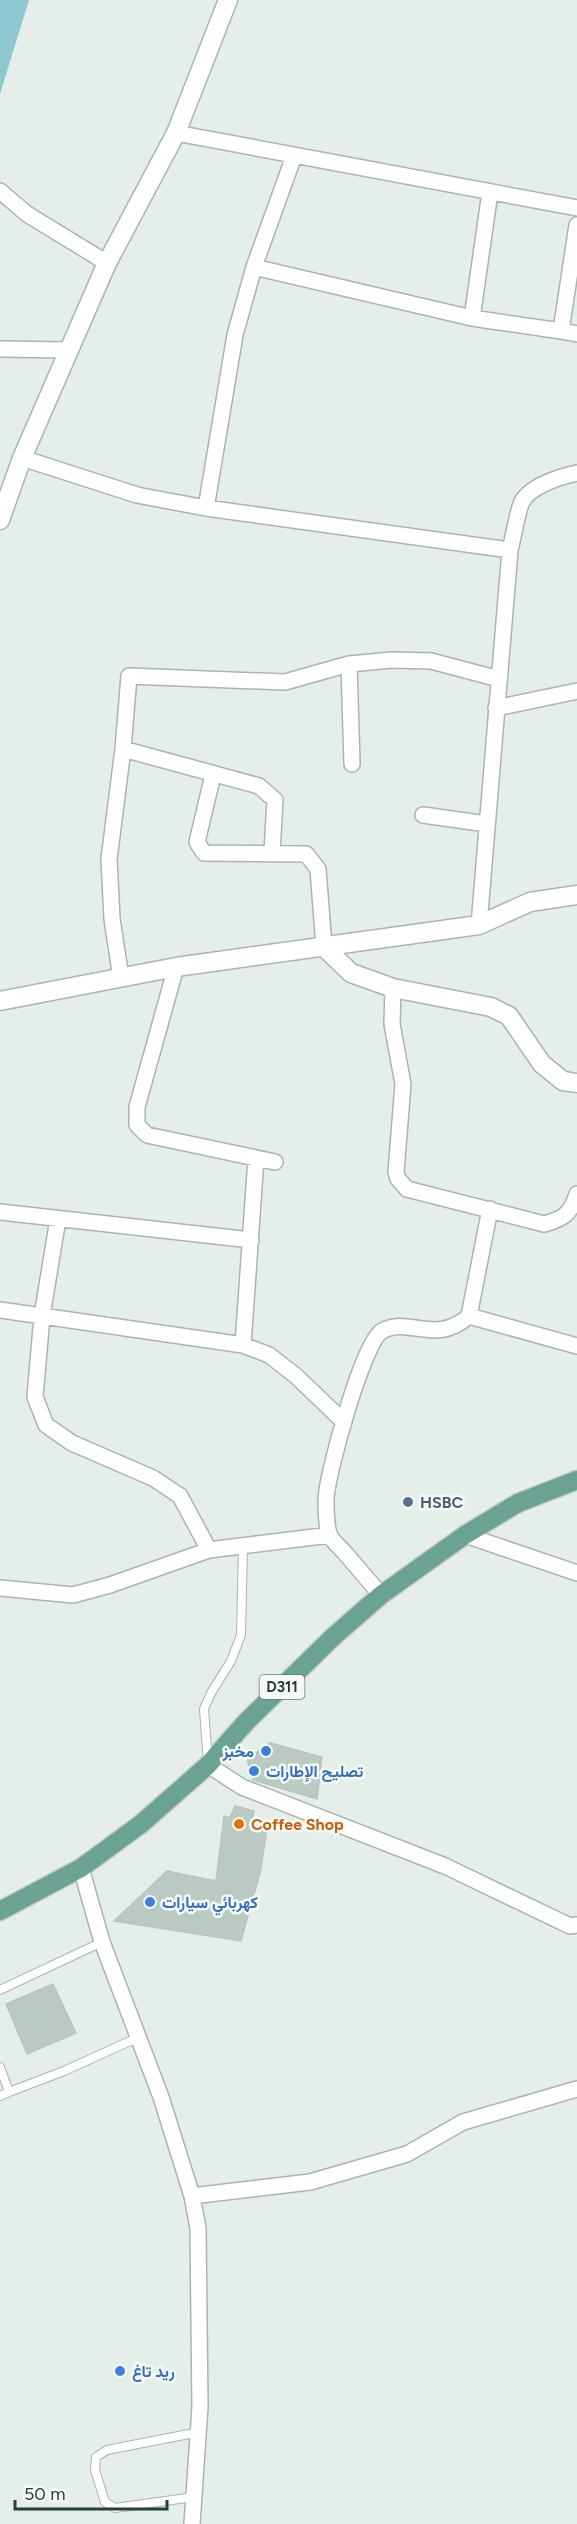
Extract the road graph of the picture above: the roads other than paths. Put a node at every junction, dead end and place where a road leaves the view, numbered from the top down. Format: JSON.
{"nodes":[{"id":1,"x":228,"y":0,"type":"edge"},
{"id":2,"x":176,"y":133,"type":"junction"},
{"id":3,"x":294,"y":156,"type":"junction"},
{"id":4,"x":0,"y":191,"type":"edge"},
{"id":5,"x":490,"y":192,"type":"junction"},
{"id":6,"x":577,"y":208,"type":"edge"},
{"id":7,"x":577,"y":225,"type":"edge"},
{"id":8,"x":107,"y":263,"type":"junction"},
{"id":9,"x":254,"y":267,"type":"junction"},
{"id":10,"x":472,"y":318,"type":"junction"},
{"id":11,"x":561,"y":331,"type":"junction"},
{"id":12,"x":577,"y":334,"type":"edge"},
{"id":13,"x":0,"y":349,"type":"edge"},
{"id":14,"x":68,"y":351,"type":"junction"},
{"id":15,"x":22,"y":458,"type":"junction"},
{"id":16,"x":577,"y":473,"type":"edge"},
{"id":17,"x":206,"y":508,"type":"junction"},
{"id":18,"x":0,"y":520,"type":"edge"},
{"id":19,"x":510,"y":550,"type":"junction"},
{"id":20,"x":349,"y":664,"type":"junction"},
{"id":21,"x":499,"y":679,"type":"junction"},
{"id":22,"x":577,"y":692,"type":"edge"},
{"id":23,"x":496,"y":708,"type":"junction"},
{"id":24,"x":123,"y":749,"type":"junction"},
{"id":25,"x":352,"y":764,"type":"dead end"},
{"id":26,"x":213,"y":775,"type":"junction"},
{"id":27,"x":423,"y":815,"type":"dead end"},
{"id":28,"x":487,"y":824,"type":"junction"},
{"id":29,"x":272,"y":852,"type":"junction"},
{"id":30,"x":577,"y":896,"type":"edge"},
{"id":31,"x":479,"y":926,"type":"junction"},
{"id":32,"x":324,"y":947,"type":"junction"},
{"id":33,"x":176,"y":967,"type":"junction"},
{"id":34,"x":121,"y":978,"type":"junction"},
{"id":35,"x":393,"y":988,"type":"junction"},
{"id":36,"x":0,"y":1001,"type":"edge"},
{"id":37,"x":577,"y":1083,"type":"edge"},
{"id":38,"x":256,"y":1158,"type":"junction"},
{"id":39,"x":275,"y":1162,"type":"dead end"},
{"id":40,"x":577,"y":1194,"type":"edge"},
{"id":41,"x":490,"y":1209,"type":"junction"},
{"id":42,"x":0,"y":1212,"type":"edge"},
{"id":43,"x":58,"y":1219,"type":"junction"},
{"id":44,"x":251,"y":1240,"type":"junction"},
{"id":45,"x":0,"y":1310,"type":"edge"},
{"id":46,"x":42,"y":1316,"type":"junction"},
{"id":47,"x":469,"y":1316,"type":"junction"},
{"id":48,"x":243,"y":1345,"type":"junction"},
{"id":49,"x":577,"y":1346,"type":"edge"},
{"id":50,"x":344,"y":1422,"type":"junction"},
{"id":51,"x":577,"y":1480,"type":"edge"},
{"id":52,"x":330,"y":1535,"type":"junction"},
{"id":53,"x":465,"y":1535,"type":"junction"},
{"id":54,"x":243,"y":1546,"type":"junction"},
{"id":55,"x":209,"y":1550,"type":"junction"},
{"id":56,"x":577,"y":1573,"type":"edge"},
{"id":57,"x":0,"y":1588,"type":"edge"},
{"id":58,"x":381,"y":1595,"type":"junction"},
{"id":59,"x":208,"y":1765,"type":"junction"},
{"id":60,"x":81,"y":1868,"type":"junction"},
{"id":61,"x":0,"y":1911,"type":"edge"},
{"id":62,"x":577,"y":1925,"type":"edge"},
{"id":63,"x":102,"y":1942,"type":"junction"},
{"id":64,"x":0,"y":1990,"type":"edge"},
{"id":65,"x":139,"y":2037,"type":"junction"},
{"id":66,"x":0,"y":2067,"type":"edge"},
{"id":67,"x":577,"y":2089,"type":"edge"},
{"id":68,"x":9,"y":2092,"type":"junction"},
{"id":69,"x":0,"y":2096,"type":"edge"},
{"id":70,"x":192,"y":2196,"type":"junction"},
{"id":71,"x":199,"y":2432,"type":"junction"},
{"id":72,"x":194,"y":2497,"type":"junction"},
{"id":73,"x":192,"y":2524,"type":"edge"}],
"edges":[{"from":1,"to":2,"type":"street"},
{"from":2,"to":3,"type":"street"},
{"from":2,"to":8,"type":"street"},
{"from":3,"to":5,"type":"street"},
{"from":3,"to":9,"type":"street"},
{"from":4,"to":8,"type":"street"},
{"from":5,"to":6,"type":"street"},
{"from":5,"to":10,"type":"street"},
{"from":7,"to":11,"type":"street"},
{"from":8,"to":14,"type":"street"},
{"from":9,"to":10,"type":"street"},
{"from":9,"to":17,"type":"street"},
{"from":10,"to":11,"type":"street"},
{"from":11,"to":12,"type":"street"},
{"from":13,"to":14,"type":"street"},
{"from":14,"to":15,"type":"street"},
{"from":15,"to":17,"type":"street"},
{"from":15,"to":18,"type":"street"},
{"from":16,"to":19,"type":"street"},
{"from":17,"to":19,"type":"street"},
{"from":19,"to":21,"type":"street"},
{"from":20,"to":21,"type":"street"},
{"from":20,"to":24,"type":"street"},
{"from":20,"to":25,"type":"street"},
{"from":21,"to":23,"type":"street"},
{"from":22,"to":23,"type":"street"},
{"from":23,"to":28,"type":"street"},
{"from":24,"to":26,"type":"street"},
{"from":24,"to":34,"type":"street"},
{"from":26,"to":29,"type":"street"},
{"from":26,"to":29,"type":"street"},
{"from":27,"to":28,"type":"street"},
{"from":28,"to":31,"type":"street"},
{"from":29,"to":32,"type":"street"},
{"from":30,"to":31,"type":"street"},
{"from":31,"to":32,"type":"street"},
{"from":32,"to":33,"type":"street"},
{"from":32,"to":35,"type":"street"},
{"from":33,"to":34,"type":"street"},
{"from":33,"to":38,"type":"street"},
{"from":34,"to":36,"type":"street"},
{"from":35,"to":37,"type":"street"},
{"from":35,"to":41,"type":"street"},
{"from":38,"to":39,"type":"street"},
{"from":38,"to":44,"type":"street"},
{"from":40,"to":41,"type":"street"},
{"from":41,"to":47,"type":"street"},
{"from":42,"to":43,"type":"street"},
{"from":43,"to":44,"type":"street"},
{"from":43,"to":46,"type":"street"},
{"from":44,"to":48,"type":"street"},
{"from":45,"to":46,"type":"street"},
{"from":46,"to":48,"type":"street"},
{"from":46,"to":55,"type":"street"},
{"from":47,"to":49,"type":"street"},
{"from":47,"to":50,"type":"street"},
{"from":48,"to":50,"type":"street"},
{"from":50,"to":52,"type":"street"},
{"from":51,"to":53,"type":"main road","number":"D311"},
{"from":52,"to":54,"type":"street"},
{"from":52,"to":58,"type":"street"},
{"from":53,"to":56,"type":"street"},
{"from":53,"to":58,"type":"main road","number":"D311"},
{"from":54,"to":55,"type":"street"},
{"from":54,"to":59,"type":"lane"},
{"from":55,"to":57,"type":"street"},
{"from":58,"to":59,"type":"main road","number":"D311"},
{"from":59,"to":60,"type":"main road","number":"D311"},
{"from":59,"to":62,"type":"street"},
{"from":60,"to":61,"type":"main road","number":"D311"},
{"from":60,"to":63,"type":"street"},
{"from":63,"to":64,"type":"lane"},
{"from":63,"to":65,"type":"street"},
{"from":65,"to":68,"type":"lane"},
{"from":65,"to":70,"type":"street"},
{"from":66,"to":68,"type":"lane"},
{"from":67,"to":70,"type":"street"},
{"from":68,"to":69,"type":"lane"},
{"from":70,"to":71,"type":"street"},
{"from":71,"to":72,"type":"street"},
{"from":71,"to":72,"type":"lane"},
{"from":72,"to":73,"type":"street"}]}
